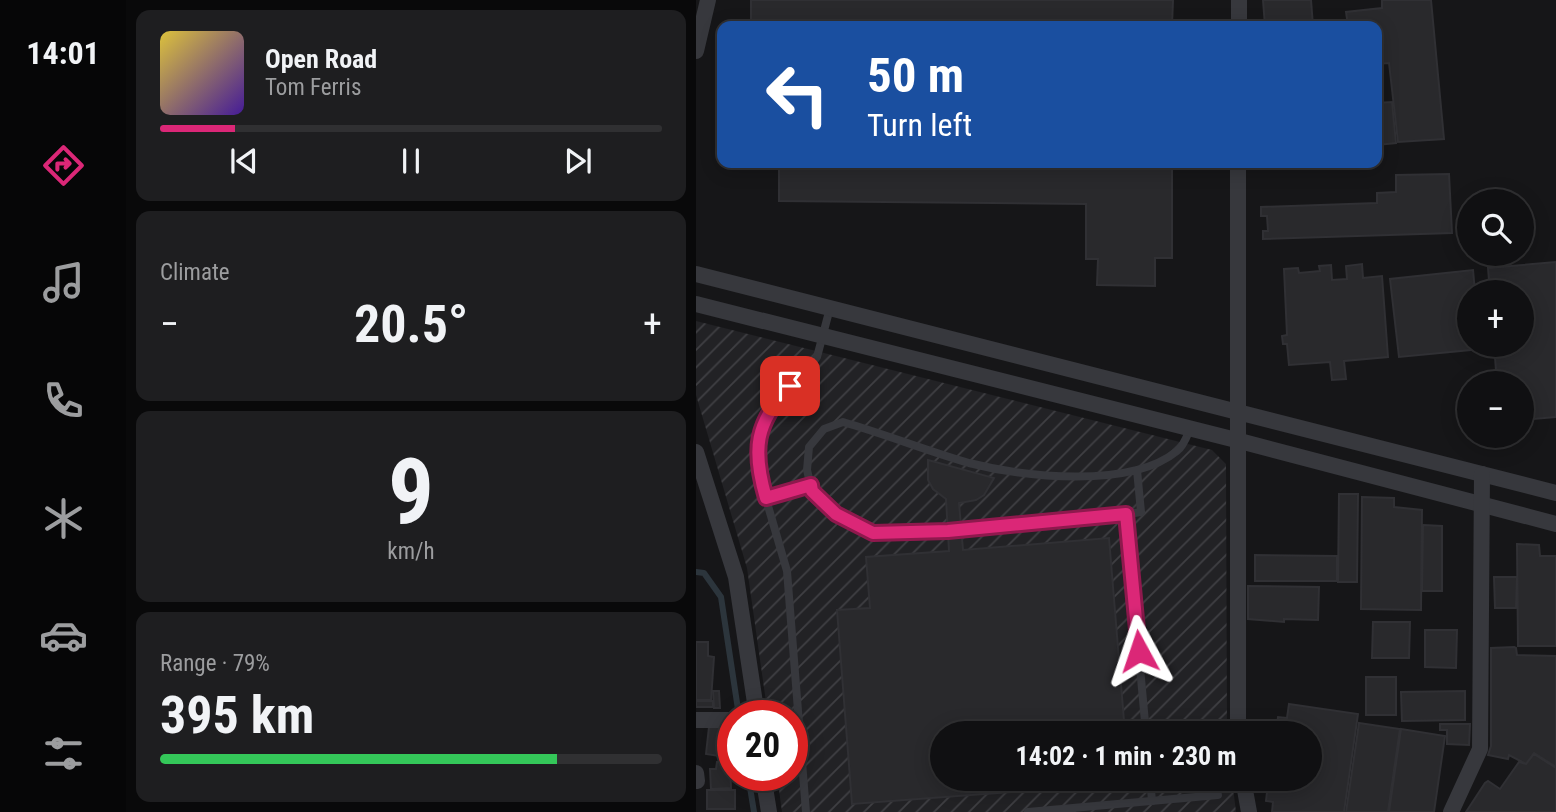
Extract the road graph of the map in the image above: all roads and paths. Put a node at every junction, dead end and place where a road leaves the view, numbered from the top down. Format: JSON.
{"nodes":[{"id":1,"x":708,"y":0,"type":"edge"},
{"id":2,"x":1239,"y":0,"type":"edge"},
{"id":3,"x":1239,"y":21,"type":"edge"},
{"id":4,"x":696,"y":51,"type":"edge"},
{"id":5,"x":1238,"y":168,"type":"edge"},
{"id":6,"x":696,"y":274,"type":"edge"},
{"id":7,"x":696,"y":304,"type":"edge"},
{"id":8,"x":830,"y":308,"type":"junction"},
{"id":9,"x":823,"y":336,"type":"junction"},
{"id":10,"x":1237,"y":411,"type":"junction"},
{"id":11,"x":1190,"y":429,"type":"junction"},
{"id":12,"x":1236,"y":440,"type":"junction"},
{"id":13,"x":696,"y":452,"type":"edge"},
{"id":14,"x":1138,"y":470,"type":"junction"},
{"id":15,"x":1482,"y":474,"type":"junction"},
{"id":16,"x":811,"y":485,"type":"junction"},
{"id":17,"x":1555,"y":493,"type":"edge"},
{"id":18,"x":766,"y":498,"type":"junction"},
{"id":19,"x":1482,"y":506,"type":"junction"},
{"id":20,"x":1126,"y":514,"type":"junction"},
{"id":21,"x":1555,"y":524,"type":"edge"},
{"id":22,"x":755,"y":700,"type":"edge"},
{"id":23,"x":696,"y":720,"type":"edge"},
{"id":24,"x":717,"y":720,"type":"edge"},
{"id":25,"x":1145,"y":721,"type":"edge"},
{"id":26,"x":1238,"y":721,"type":"edge"},
{"id":27,"x":696,"y":773,"type":"edge"},
{"id":28,"x":697,"y":780,"type":"edge"},
{"id":29,"x":766,"y":791,"type":"edge"},
{"id":30,"x":1151,"y":791,"type":"edge"},
{"id":31,"x":1245,"y":791,"type":"edge"},
{"id":32,"x":1218,"y":795,"type":"dead end"},
{"id":33,"x":1152,"y":801,"type":"junction"},
{"id":34,"x":769,"y":812,"type":"edge"},
{"id":35,"x":806,"y":812,"type":"edge"},
{"id":36,"x":1028,"y":812,"type":"edge"},
{"id":37,"x":1249,"y":812,"type":"edge"},
{"id":38,"x":1451,"y":812,"type":"edge"}],
"edges":[{"from":1,"to":4,"type":"street"},
{"from":2,"to":3,"type":"street"},
{"from":5,"to":10,"type":"street"},
{"from":6,"to":8,"type":"street"},
{"from":7,"to":9,"type":"street"},
{"from":8,"to":9,"type":"lane"},
{"from":8,"to":10,"type":"street"},
{"from":9,"to":11,"type":"street"},
{"from":9,"to":18,"type":"lane"},
{"from":10,"to":12,"type":"street"},
{"from":10,"to":15,"type":"street"},
{"from":11,"to":12,"type":"street"},
{"from":11,"to":14,"type":"lane"},
{"from":12,"to":19,"type":"street"},
{"from":12,"to":26,"type":"street"},
{"from":13,"to":22,"type":"street"},
{"from":14,"to":16,"type":"lane"},
{"from":14,"to":20,"type":"lane"},
{"from":15,"to":17,"type":"street"},
{"from":15,"to":19,"type":"street"},
{"from":16,"to":18,"type":"lane"},
{"from":16,"to":20,"type":"lane"},
{"from":18,"to":35,"type":"lane"},
{"from":19,"to":21,"type":"street"},
{"from":19,"to":38,"type":"street"},
{"from":20,"to":25,"type":"lane"},
{"from":23,"to":24,"type":"street"},
{"from":27,"to":28,"type":"street"},
{"from":29,"to":34,"type":"street"},
{"from":30,"to":33,"type":"lane"},
{"from":31,"to":37,"type":"street"},
{"from":32,"to":33,"type":"lane"},
{"from":33,"to":36,"type":"lane"}]}
